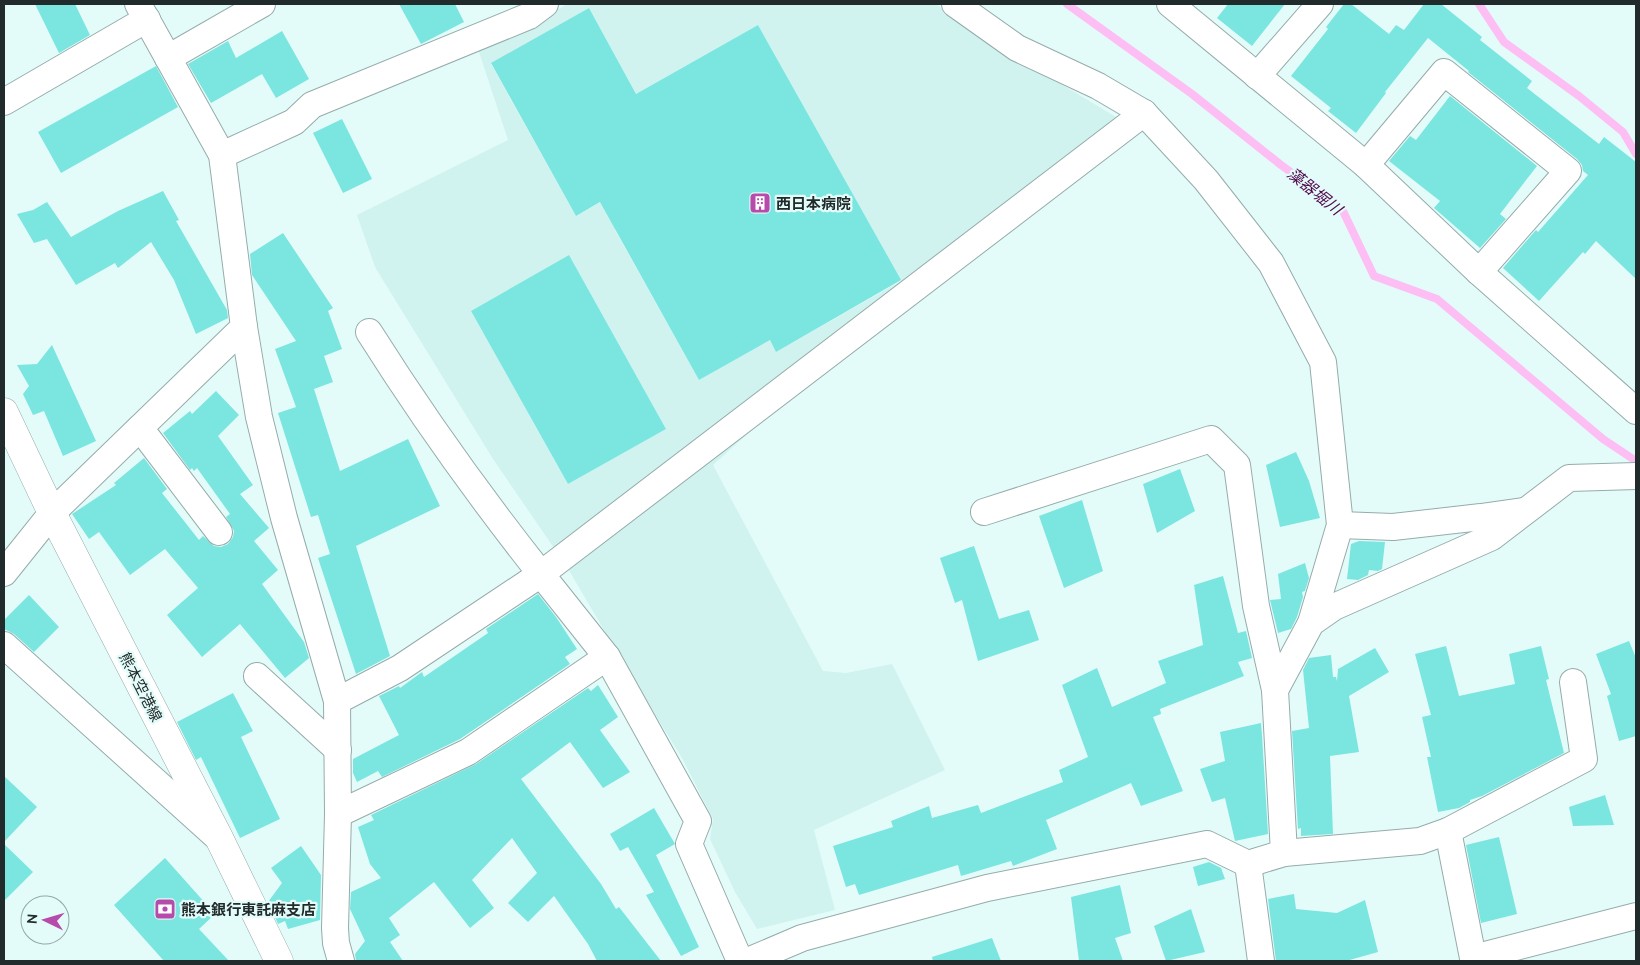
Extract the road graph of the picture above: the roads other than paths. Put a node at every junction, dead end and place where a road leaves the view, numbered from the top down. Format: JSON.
{"nodes":[{"id":1,"x":262,"y":4,"type":"edge"},
{"id":2,"x":544,"y":4,"type":"edge"},
{"id":3,"x":955,"y":4,"type":"edge"},
{"id":4,"x":1170,"y":4,"type":"edge"},
{"id":5,"x":1320,"y":4,"type":"edge"},
{"id":6,"x":142,"y":11,"type":"edge"},
{"id":7,"x":168,"y":58,"type":"junction"},
{"id":8,"x":1257,"y":76,"type":"junction"},
{"id":9,"x":4,"y":102,"type":"edge"},
{"id":10,"x":1144,"y":113,"type":"junction"},
{"id":11,"x":222,"y":155,"type":"junction"},
{"id":12,"x":1366,"y":165,"type":"junction"},
{"id":13,"x":1479,"y":272,"type":"junction"},
{"id":14,"x":244,"y":327,"type":"junction"},
{"id":15,"x":369,"y":332,"type":"dead end"},
{"id":16,"x":1636,"y":411,"type":"edge"},
{"id":17,"x":4,"y":412,"type":"edge"},
{"id":18,"x":140,"y":428,"type":"junction"},
{"id":19,"x":1636,"y":476,"type":"edge"},
{"id":20,"x":1526,"y":510,"type":"junction"},
{"id":21,"x":984,"y":512,"type":"dead end"},
{"id":22,"x":52,"y":513,"type":"junction"},
{"id":23,"x":1340,"y":525,"type":"junction"},
{"id":24,"x":219,"y":532,"type":"dead end"},
{"id":25,"x":4,"y":573,"type":"edge"},
{"id":26,"x":541,"y":574,"type":"junction"},
{"id":27,"x":1311,"y":623,"type":"junction"},
{"id":28,"x":4,"y":645,"type":"edge"},
{"id":29,"x":607,"y":657,"type":"junction"},
{"id":30,"x":257,"y":676,"type":"dead end"},
{"id":31,"x":1573,"y":682,"type":"dead end"},
{"id":32,"x":1275,"y":690,"type":"junction"},
{"id":33,"x":337,"y":701,"type":"junction"},
{"id":34,"x":338,"y":750,"type":"junction"},
{"id":35,"x":338,"y":814,"type":"junction"},
{"id":36,"x":1448,"y":831,"type":"junction"},
{"id":37,"x":219,"y":838,"type":"junction"},
{"id":38,"x":1284,"y":853,"type":"junction"},
{"id":39,"x":1248,"y":864,"type":"junction"},
{"id":40,"x":1636,"y":916,"type":"edge"},
{"id":41,"x":279,"y":961,"type":"edge"},
{"id":42,"x":341,"y":961,"type":"edge"},
{"id":43,"x":740,"y":961,"type":"edge"},
{"id":44,"x":748,"y":961,"type":"edge"},
{"id":45,"x":1261,"y":961,"type":"edge"}],
"edges":[{"from":1,"to":7,"type":"street"},
{"from":2,"to":11,"type":"street"},
{"from":3,"to":10,"type":"street"},
{"from":4,"to":8,"type":"street"},
{"from":5,"to":8,"type":"street"},
{"from":6,"to":7,"type":"street"},
{"from":6,"to":9,"type":"street"},
{"from":7,"to":11,"type":"street"},
{"from":8,"to":12,"type":"street"},
{"from":10,"to":23,"type":"street"},
{"from":10,"to":26,"type":"street"},
{"from":11,"to":14,"type":"street"},
{"from":12,"to":13,"type":"street"},
{"from":12,"to":13,"type":"street"},
{"from":13,"to":16,"type":"street"},
{"from":14,"to":18,"type":"street"},
{"from":14,"to":33,"type":"street"},
{"from":15,"to":26,"type":"street"},
{"from":17,"to":22,"type":"main road","name":"熊本空港線"},
{"from":18,"to":22,"type":"street"},
{"from":18,"to":24,"type":"street"},
{"from":19,"to":20,"type":"street"},
{"from":20,"to":23,"type":"street"},
{"from":20,"to":27,"type":"street"},
{"from":21,"to":32,"type":"street"},
{"from":22,"to":25,"type":"street"},
{"from":22,"to":37,"type":"main road","name":"熊本空港線"},
{"from":23,"to":27,"type":"street"},
{"from":26,"to":29,"type":"street"},
{"from":26,"to":33,"type":"street"},
{"from":27,"to":32,"type":"street"},
{"from":28,"to":37,"type":"street"},
{"from":29,"to":35,"type":"street"},
{"from":29,"to":43,"type":"street"},
{"from":30,"to":34,"type":"street"},
{"from":31,"to":36,"type":"street"},
{"from":32,"to":38,"type":"street"},
{"from":33,"to":34,"type":"street"},
{"from":34,"to":35,"type":"street"},
{"from":35,"to":42,"type":"street"},
{"from":36,"to":38,"type":"street"},
{"from":36,"to":40,"type":"street"},
{"from":37,"to":41,"type":"main road","name":"熊本空港線"},
{"from":38,"to":39,"type":"street"},
{"from":39,"to":44,"type":"street"},
{"from":39,"to":45,"type":"street"}]}
